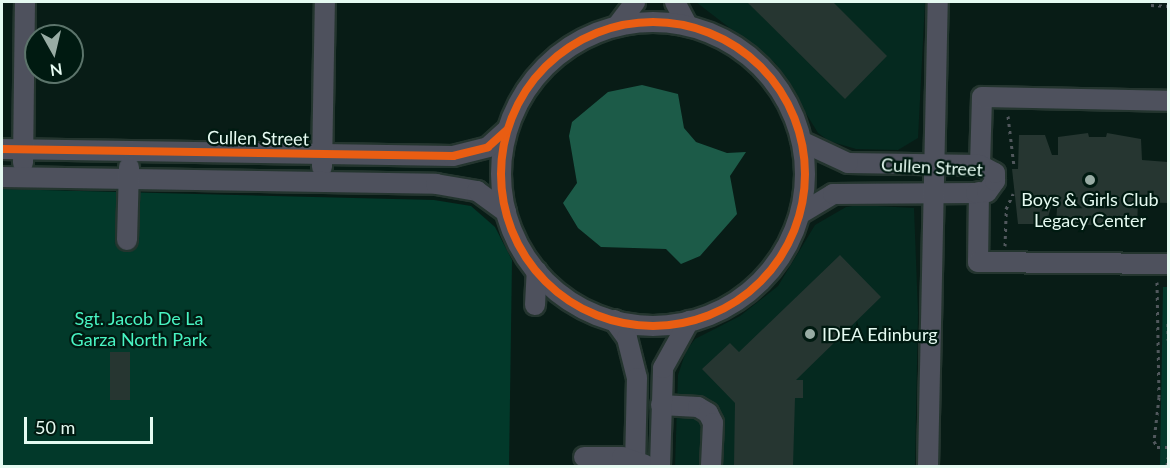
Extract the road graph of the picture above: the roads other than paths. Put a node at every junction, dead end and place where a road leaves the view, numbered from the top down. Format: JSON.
{"nodes":[{"id":1,"x":25,"y":2,"type":"edge"},
{"id":2,"x":325,"y":2,"type":"edge"},
{"id":3,"x":635,"y":2,"type":"edge"},
{"id":4,"x":675,"y":2,"type":"edge"},
{"id":5,"x":938,"y":2,"type":"edge"},
{"id":6,"x":687,"y":25,"type":"junction"},
{"id":7,"x":617,"y":26,"type":"junction"},
{"id":8,"x":1168,"y":101,"type":"edge"},
{"id":9,"x":507,"y":130,"type":"junction"},
{"id":10,"x":803,"y":142,"type":"junction"},
{"id":11,"x":2,"y":149,"type":"edge"},
{"id":12,"x":23,"y":149,"type":"junction"},
{"id":13,"x":129,"y":151,"type":"junction"},
{"id":14,"x":322,"y":154,"type":"junction"},
{"id":15,"x":935,"y":165,"type":"junction"},
{"id":16,"x":980,"y":165,"type":"junction"},
{"id":17,"x":2,"y":177,"type":"edge"},
{"id":18,"x":23,"y":177,"type":"junction"},
{"id":19,"x":129,"y":179,"type":"junction"},
{"id":20,"x":322,"y":182,"type":"junction"},
{"id":21,"x":935,"y":191,"type":"junction"},
{"id":22,"x":980,"y":192,"type":"junction"},
{"id":23,"x":506,"y":212,"type":"junction"},
{"id":24,"x":800,"y":214,"type":"junction"},
{"id":25,"x":127,"y":240,"type":"dead end"},
{"id":26,"x":1163,"y":268,"type":"edge"},
{"id":27,"x":537,"y":271,"type":"junction"},
{"id":28,"x":535,"y":305,"type":"dead end"},
{"id":29,"x":614,"y":320,"type":"junction"},
{"id":30,"x":689,"y":321,"type":"junction"},
{"id":31,"x":661,"y":405,"type":"junction"},
{"id":32,"x":584,"y":457,"type":"dead end"},
{"id":33,"x":635,"y":466,"type":"edge"},
{"id":34,"x":660,"y":466,"type":"edge"},
{"id":35,"x":711,"y":466,"type":"edge"},
{"id":36,"x":928,"y":466,"type":"edge"}],
"edges":[{"from":1,"to":12,"type":"street"},
{"from":2,"to":14,"type":"street"},
{"from":3,"to":7,"type":"street"},
{"from":4,"to":6,"type":"street"},
{"from":5,"to":15,"type":"street"},
{"from":6,"to":7,"type":"street"},
{"from":6,"to":10,"type":"street"},
{"from":7,"to":9,"type":"street"},
{"from":8,"to":16,"type":"street"},
{"from":9,"to":14,"type":"street","name":"Cullen Street"},
{"from":9,"to":23,"type":"street"},
{"from":10,"to":15,"type":"street","name":"Cullen Street"},
{"from":10,"to":24,"type":"street"},
{"from":11,"to":12,"type":"street","name":"Cullen Street"},
{"from":12,"to":13,"type":"street","name":"Cullen Street"},
{"from":12,"to":18,"type":"street"},
{"from":13,"to":14,"type":"street","name":"Cullen Street"},
{"from":13,"to":19,"type":"street"},
{"from":14,"to":20,"type":"street"},
{"from":15,"to":16,"type":"street","name":"Cullen Street"},
{"from":15,"to":21,"type":"street"},
{"from":16,"to":22,"type":"street","name":"Cullen Street"},
{"from":17,"to":18,"type":"street"},
{"from":18,"to":19,"type":"street"},
{"from":19,"to":20,"type":"street"},
{"from":19,"to":25,"type":"street"},
{"from":20,"to":23,"type":"street"},
{"from":21,"to":22,"type":"street","name":"Cullen Street"},
{"from":21,"to":24,"type":"street","name":"Cullen Street"},
{"from":21,"to":36,"type":"street"},
{"from":22,"to":26,"type":"street"},
{"from":23,"to":27,"type":"street"},
{"from":24,"to":30,"type":"street"},
{"from":27,"to":28,"type":"street"},
{"from":27,"to":29,"type":"street"},
{"from":29,"to":30,"type":"street"},
{"from":29,"to":33,"type":"street"},
{"from":30,"to":31,"type":"street"},
{"from":31,"to":34,"type":"street"},
{"from":31,"to":35,"type":"street"},
{"from":32,"to":33,"type":"street"},
{"from":33,"to":34,"type":"street"}]}
